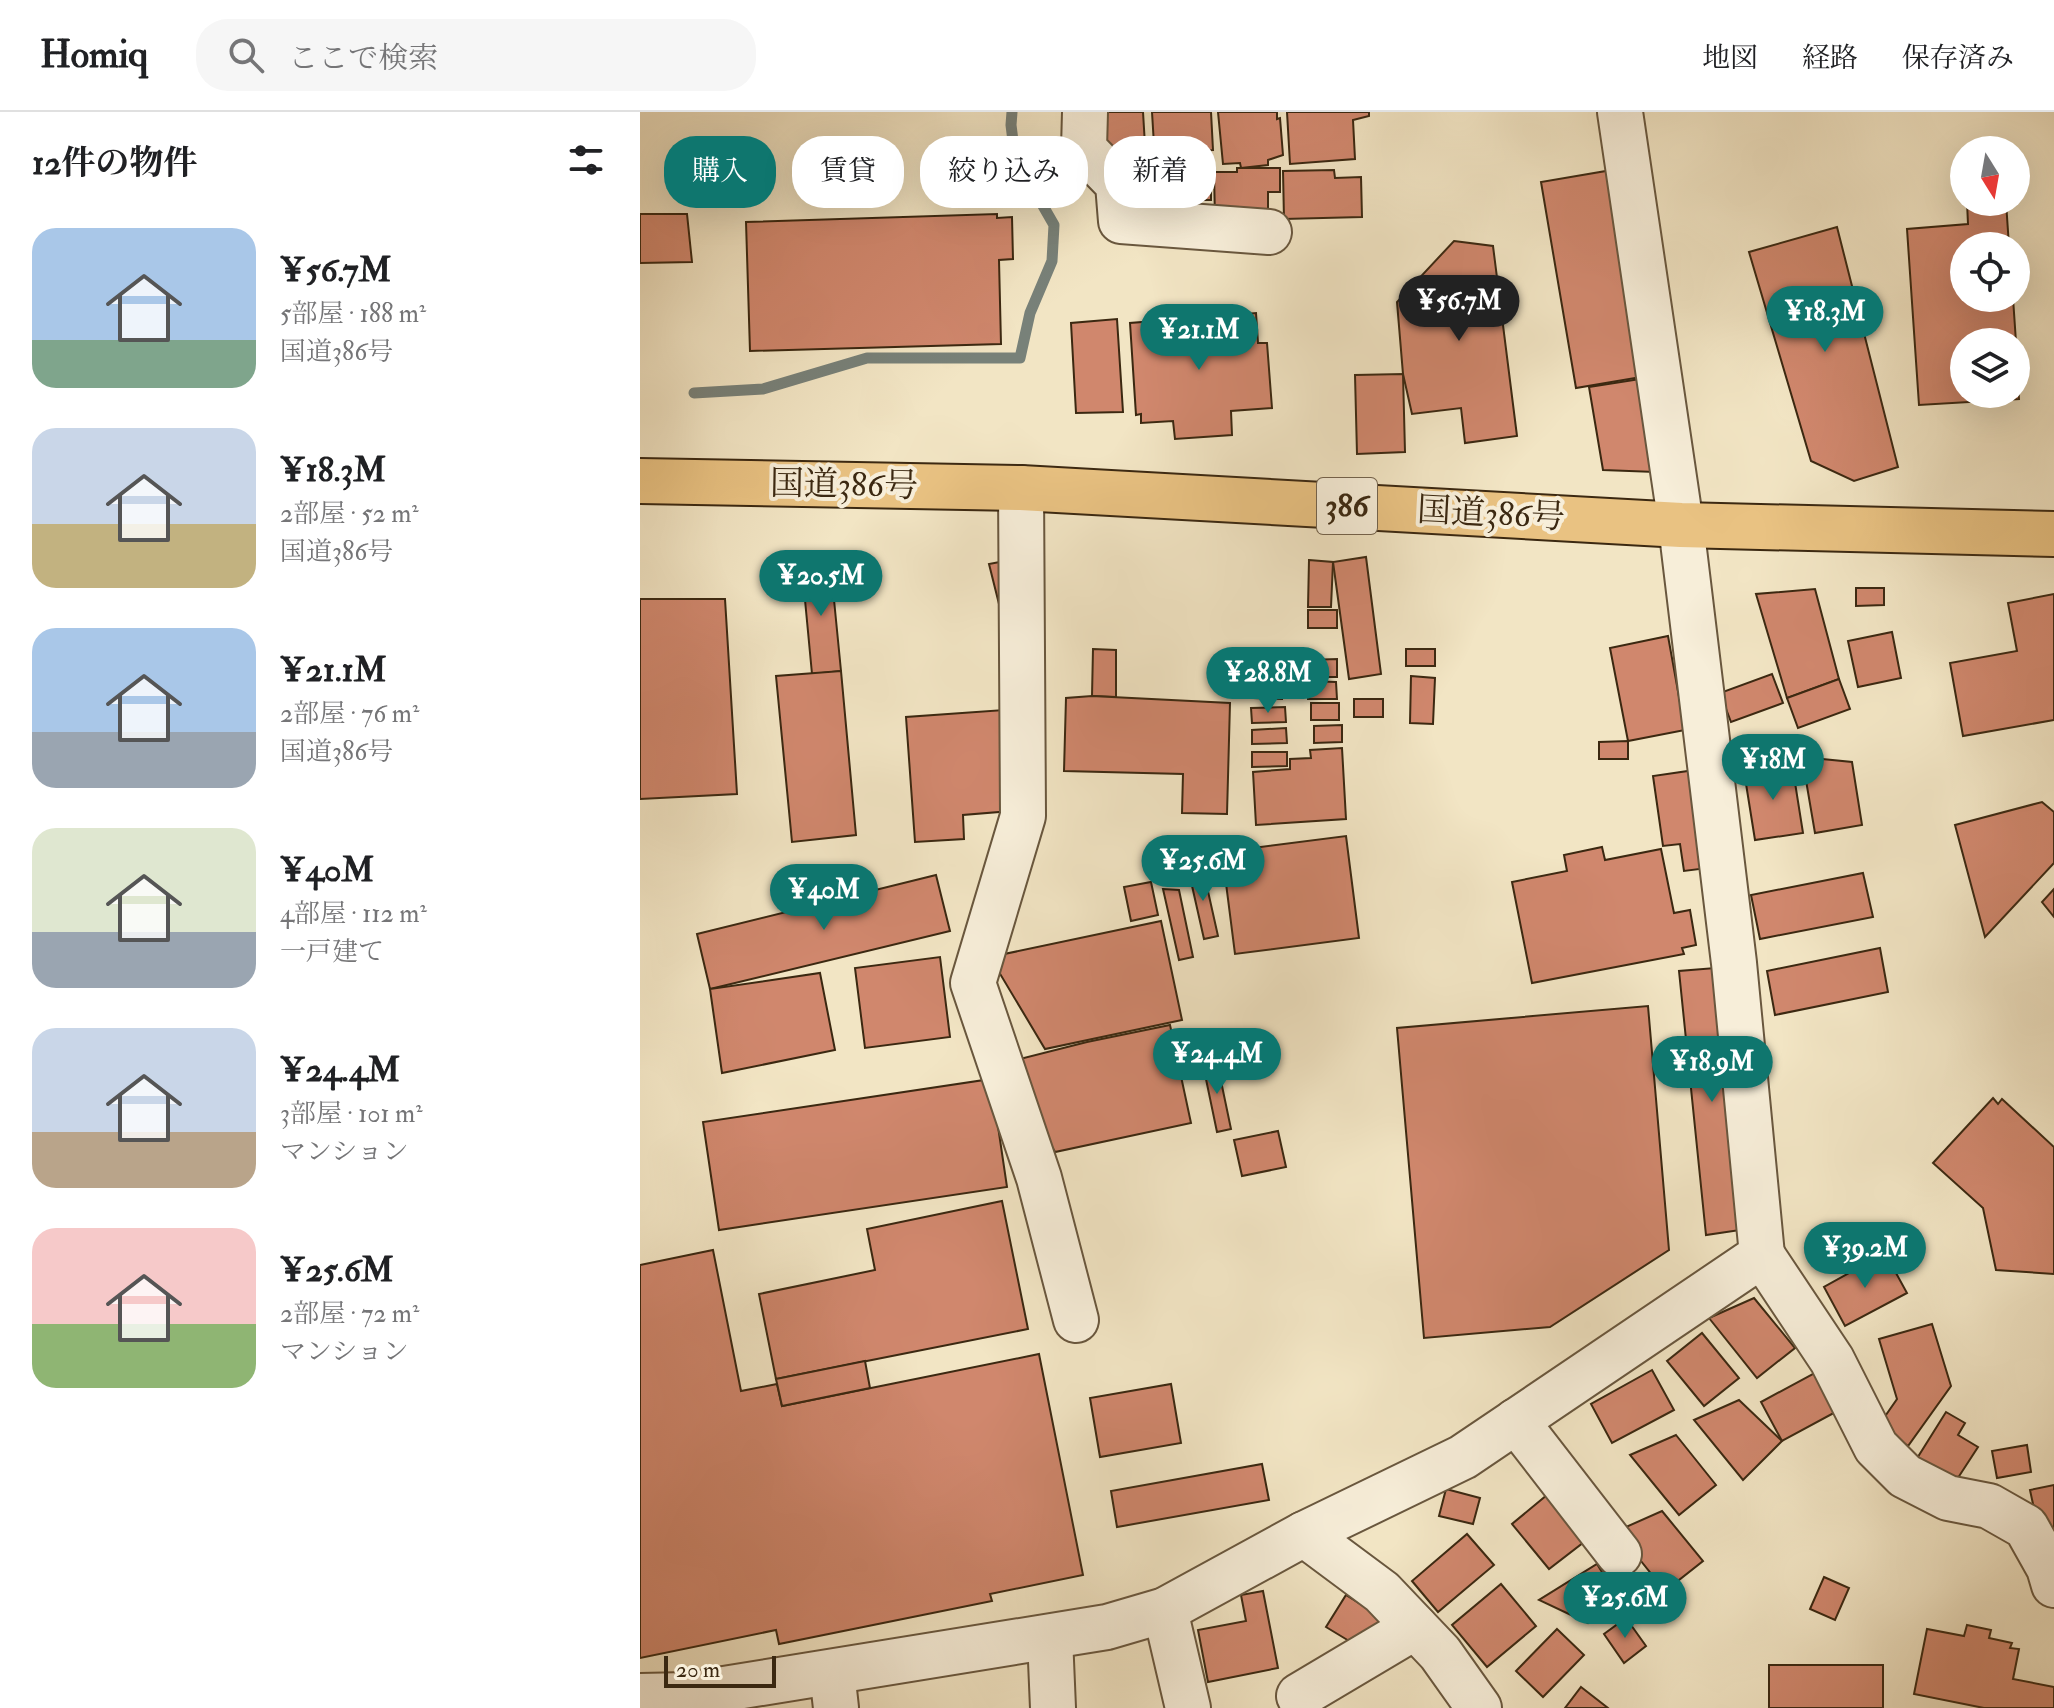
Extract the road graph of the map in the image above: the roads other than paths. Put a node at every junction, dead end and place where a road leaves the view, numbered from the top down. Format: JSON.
{"nodes":[{"id":1,"x":1085,"y":112,"type":"edge"},
{"id":2,"x":1620,"y":112,"type":"edge"},
{"id":3,"x":1269,"y":232,"type":"dead end"},
{"id":4,"x":640,"y":481,"type":"edge"},
{"id":5,"x":1021,"y":488,"type":"junction"},
{"id":6,"x":1681,"y":525,"type":"junction"},
{"id":7,"x":2054,"y":534,"type":"edge"},
{"id":8,"x":1762,"y":1255,"type":"junction"},
{"id":9,"x":1076,"y":1320,"type":"dead end"},
{"id":10,"x":1516,"y":1421,"type":"junction"},
{"id":11,"x":1304,"y":1534,"type":"junction"},
{"id":12,"x":1619,"y":1554,"type":"dead end"},
{"id":13,"x":2054,"y":1585,"type":"edge"},
{"id":14,"x":1165,"y":1610,"type":"junction"},
{"id":15,"x":1415,"y":1627,"type":"junction"},
{"id":16,"x":1050,"y":1637,"type":"junction"},
{"id":17,"x":834,"y":1690,"type":"edge"},
{"id":18,"x":640,"y":1696,"type":"edge"},
{"id":19,"x":1299,"y":1696,"type":"dead end"},
{"id":20,"x":1053,"y":1708,"type":"edge"},
{"id":21,"x":1188,"y":1708,"type":"edge"},
{"id":22,"x":1479,"y":1708,"type":"edge"}],
"edges":[{"from":1,"to":3,"type":"street"},
{"from":2,"to":6,"type":"street"},
{"from":4,"to":5,"type":"highway","name":"国道386号","number":"386"},
{"from":5,"to":6,"type":"highway","name":"国道386号","number":"386"},
{"from":5,"to":9,"type":"street"},
{"from":6,"to":7,"type":"highway","name":"国道386号","number":"386"},
{"from":6,"to":8,"type":"street"},
{"from":8,"to":10,"type":"street"},
{"from":8,"to":13,"type":"street"},
{"from":10,"to":11,"type":"street"},
{"from":10,"to":12,"type":"street"},
{"from":11,"to":14,"type":"street"},
{"from":11,"to":15,"type":"street"},
{"from":14,"to":16,"type":"street"},
{"from":14,"to":21,"type":"street"},
{"from":15,"to":19,"type":"street"},
{"from":15,"to":22,"type":"street"},
{"from":16,"to":17,"type":"street"},
{"from":16,"to":20,"type":"street"},
{"from":17,"to":18,"type":"street"}]}
